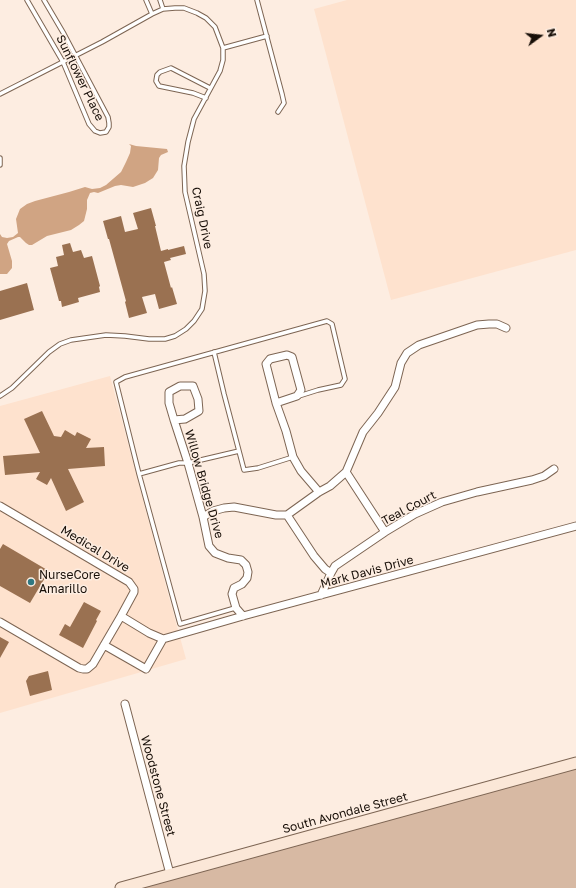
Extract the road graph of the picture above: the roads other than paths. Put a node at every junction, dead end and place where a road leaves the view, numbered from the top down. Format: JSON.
{"nodes":[{"id":1,"x":27,"y":0,"type":"edge"},
{"id":2,"x":44,"y":0,"type":"edge"},
{"id":3,"x":146,"y":0,"type":"edge"},
{"id":4,"x":160,"y":0,"type":"edge"},
{"id":5,"x":257,"y":0,"type":"edge"},
{"id":6,"x":163,"y":9,"type":"junction"},
{"id":7,"x":152,"y":14,"type":"junction"},
{"id":8,"x":267,"y":36,"type":"junction"},
{"id":9,"x":223,"y":48,"type":"junction"},
{"id":10,"x":75,"y":55,"type":"junction"},
{"id":11,"x":63,"y":62,"type":"junction"},
{"id":12,"x":210,"y":88,"type":"junction"},
{"id":13,"x":0,"y":94,"type":"edge"},
{"id":14,"x":206,"y":98,"type":"junction"},
{"id":15,"x":278,"y":112,"type":"dead end"},
{"id":16,"x":0,"y":158,"type":"edge"},
{"id":17,"x":0,"y":165,"type":"edge"},
{"id":18,"x":506,"y":328,"type":"dead end"},
{"id":19,"x":214,"y":352,"type":"junction"},
{"id":20,"x":0,"y":396,"type":"edge"},
{"id":21,"x":297,"y":396,"type":"junction"},
{"id":22,"x":276,"y":403,"type":"junction"},
{"id":23,"x":174,"y":420,"type":"junction"},
{"id":24,"x":239,"y":451,"type":"junction"},
{"id":25,"x":293,"y":457,"type":"junction"},
{"id":26,"x":188,"y":463,"type":"junction"},
{"id":27,"x":554,"y":469,"type":"dead end"},
{"id":28,"x":346,"y":472,"type":"junction"},
{"id":29,"x":139,"y":474,"type":"junction"},
{"id":30,"x":319,"y":492,"type":"junction"},
{"id":31,"x":0,"y":506,"type":"edge"},
{"id":32,"x":287,"y":516,"type":"junction"},
{"id":33,"x":203,"y":517,"type":"junction"},
{"id":34,"x":576,"y":526,"type":"edge"},
{"id":35,"x":386,"y":532,"type":"junction"},
{"id":36,"x":331,"y":573,"type":"junction"},
{"id":37,"x":321,"y":596,"type":"junction"},
{"id":38,"x":236,"y":608,"type":"junction"},
{"id":39,"x":122,"y":616,"type":"junction"},
{"id":40,"x":243,"y":616,"type":"junction"},
{"id":41,"x":0,"y":622,"type":"edge"},
{"id":42,"x":164,"y":639,"type":"junction"},
{"id":43,"x":104,"y":645,"type":"junction"},
{"id":44,"x":126,"y":704,"type":"dead end"},
{"id":45,"x":576,"y":763,"type":"edge"},
{"id":46,"x":170,"y":874,"type":"junction"},
{"id":47,"x":121,"y":888,"type":"edge"}],
"edges":[{"from":1,"to":11,"type":"lane","name":"Sunflower Place"},
{"from":2,"to":10,"type":"lane","name":"Sunflower Place"},
{"from":3,"to":7,"type":"lane"},
{"from":4,"to":6,"type":"lane"},
{"from":5,"to":8,"type":"lane"},
{"from":6,"to":7,"type":"lane","name":"Craig Drive"},
{"from":6,"to":9,"type":"lane","name":"Craig Drive"},
{"from":7,"to":10,"type":"lane","name":"Craig Drive"},
{"from":8,"to":9,"type":"lane"},
{"from":8,"to":15,"type":"lane"},
{"from":9,"to":12,"type":"lane","name":"Craig Drive"},
{"from":10,"to":11,"type":"lane","name":"Craig Drive"},
{"from":10,"to":11,"type":"lane","name":"Sunflower Place"},
{"from":11,"to":13,"type":"lane","name":"Craig Drive"},
{"from":12,"to":14,"type":"lane","name":"Craig Drive"},
{"from":12,"to":14,"type":"lane"},
{"from":14,"to":20,"type":"lane","name":"Craig Drive"},
{"from":16,"to":17,"type":"lane"},
{"from":18,"to":28,"type":"street"},
{"from":19,"to":21,"type":"lane"},
{"from":19,"to":24,"type":"lane"},
{"from":19,"to":29,"type":"lane"},
{"from":21,"to":22,"type":"street"},
{"from":21,"to":22,"type":"street"},
{"from":22,"to":25,"type":"street"},
{"from":23,"to":23,"type":"street","name":"Willow Bridge Drive"},
{"from":23,"to":26,"type":"street","name":"Willow Bridge Drive"},
{"from":24,"to":25,"type":"lane"},
{"from":24,"to":26,"type":"lane"},
{"from":25,"to":30,"type":"street"},
{"from":26,"to":29,"type":"lane"},
{"from":26,"to":33,"type":"street","name":"Willow Bridge Drive"},
{"from":27,"to":35,"type":"street","name":"Teal Court"},
{"from":28,"to":30,"type":"street"},
{"from":28,"to":35,"type":"street"},
{"from":29,"to":38,"type":"lane"},
{"from":30,"to":32,"type":"street"},
{"from":31,"to":39,"type":"street","name":"Medical Drive"},
{"from":32,"to":33,"type":"street"},
{"from":32,"to":36,"type":"street"},
{"from":33,"to":38,"type":"street","name":"Willow Bridge Drive"},
{"from":34,"to":37,"type":"street","name":"Mark Davis Drive"},
{"from":35,"to":36,"type":"street","name":"Teal Court"},
{"from":36,"to":37,"type":"street","name":"Teal Court"},
{"from":37,"to":40,"type":"street","name":"Mark Davis Drive"},
{"from":38,"to":40,"type":"street"},
{"from":39,"to":42,"type":"street"},
{"from":39,"to":43,"type":"street","name":"Medical Drive"},
{"from":40,"to":42,"type":"street","name":"Mark Davis Drive"},
{"from":41,"to":43,"type":"street","name":"Medical Drive"},
{"from":42,"to":43,"type":"street"},
{"from":44,"to":46,"type":"street","name":"Woodstone Street"},
{"from":45,"to":46,"type":"street","name":"South Avondale Street"},
{"from":46,"to":47,"type":"street","name":"South Avondale Street"}]}
